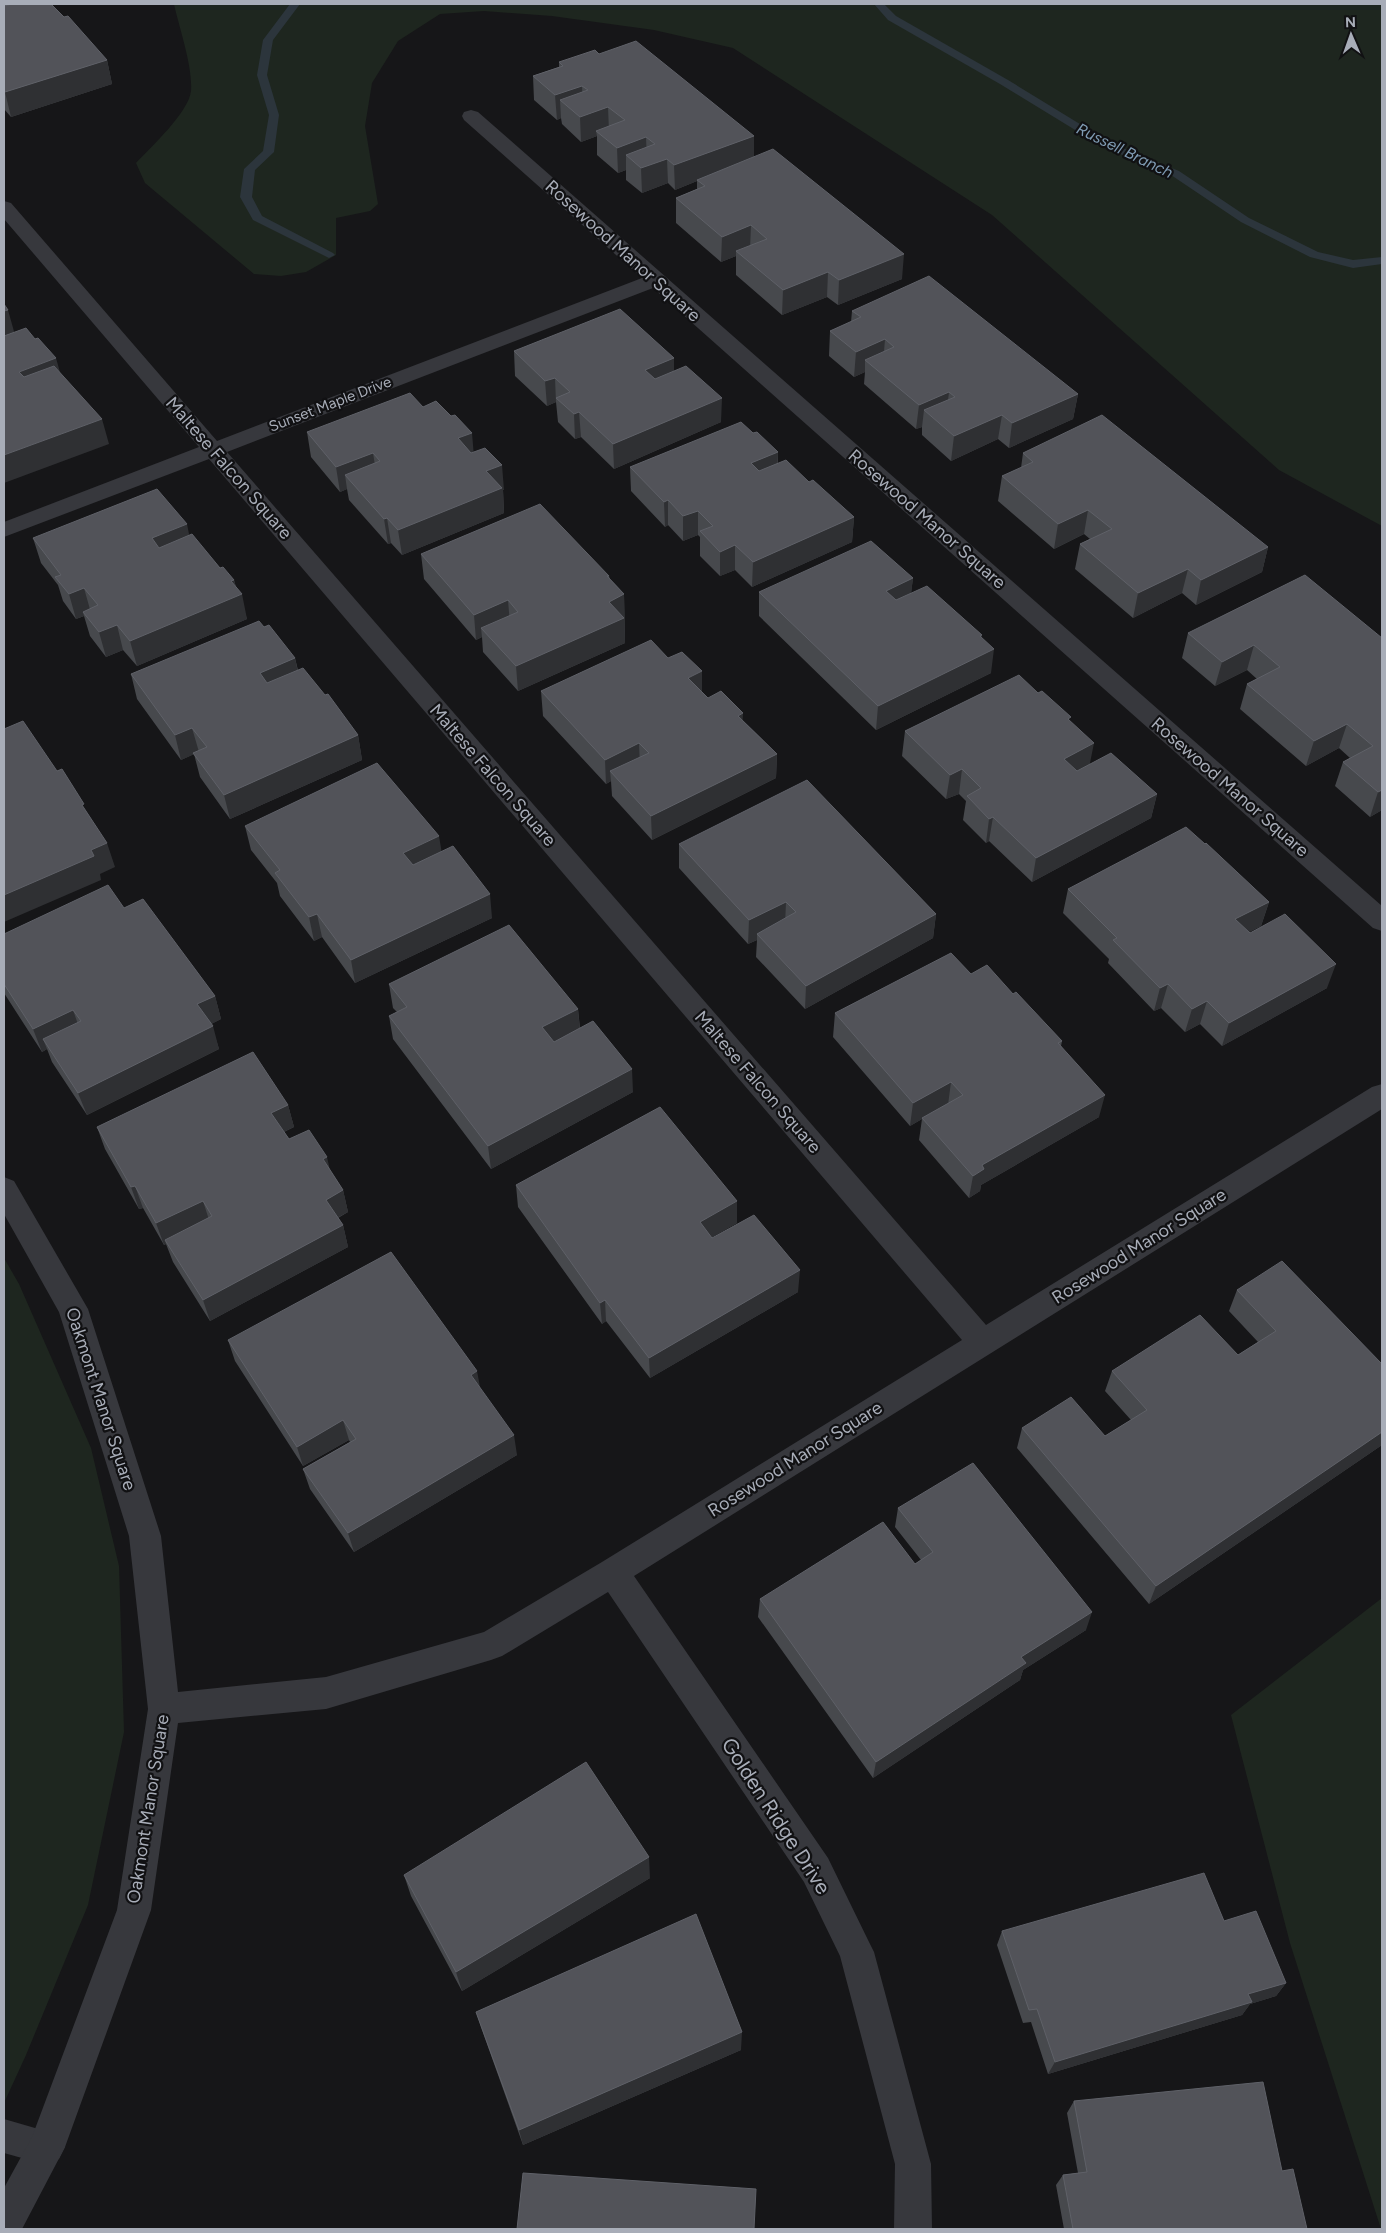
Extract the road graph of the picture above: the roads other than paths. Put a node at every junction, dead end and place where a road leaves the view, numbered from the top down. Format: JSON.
{"nodes":[{"id":1,"x":472,"y":116,"type":"dead end"},
{"id":2,"x":4,"y":207,"type":"edge"},
{"id":3,"x":656,"y":280,"type":"junction"},
{"id":4,"x":212,"y":449,"type":"junction"},
{"id":5,"x":4,"y":530,"type":"edge"},
{"id":6,"x":1382,"y":922,"type":"edge"},
{"id":7,"x":1382,"y":1096,"type":"edge"},
{"id":8,"x":4,"y":1189,"type":"edge"},
{"id":9,"x":983,"y":1343,"type":"junction"},
{"id":10,"x":613,"y":1572,"type":"junction"},
{"id":11,"x":164,"y":1709,"type":"junction"},
{"id":12,"x":4,"y":2136,"type":"edge"},
{"id":13,"x":47,"y":2147,"type":"junction"},
{"id":14,"x":4,"y":2224,"type":"edge"},
{"id":15,"x":913,"y":2229,"type":"edge"}],
"edges":[{"from":1,"to":3,"type":"street","name":"Rosewood Manor Square"},
{"from":2,"to":4,"type":"street","name":"Maltese Falcon Square"},
{"from":3,"to":4,"type":"street","name":"Sunset Maple Drive"},
{"from":3,"to":6,"type":"street","name":"Rosewood Manor Square"},
{"from":4,"to":5,"type":"street","name":"Sunset Maple Drive"},
{"from":4,"to":9,"type":"street","name":"Maltese Falcon Square"},
{"from":7,"to":9,"type":"street","name":"Rosewood Manor Square"},
{"from":8,"to":11,"type":"street","name":"Oakmont Manor Square"},
{"from":9,"to":10,"type":"street","name":"Rosewood Manor Square"},
{"from":10,"to":11,"type":"street","name":"Rosewood Manor Square"},
{"from":10,"to":15,"type":"street","name":"Golden Ridge Drive"},
{"from":11,"to":13,"type":"street","name":"Oakmont Manor Square"},
{"from":12,"to":13,"type":"lane"},
{"from":13,"to":14,"type":"street","name":"Oakmont Manor Square"}]}
